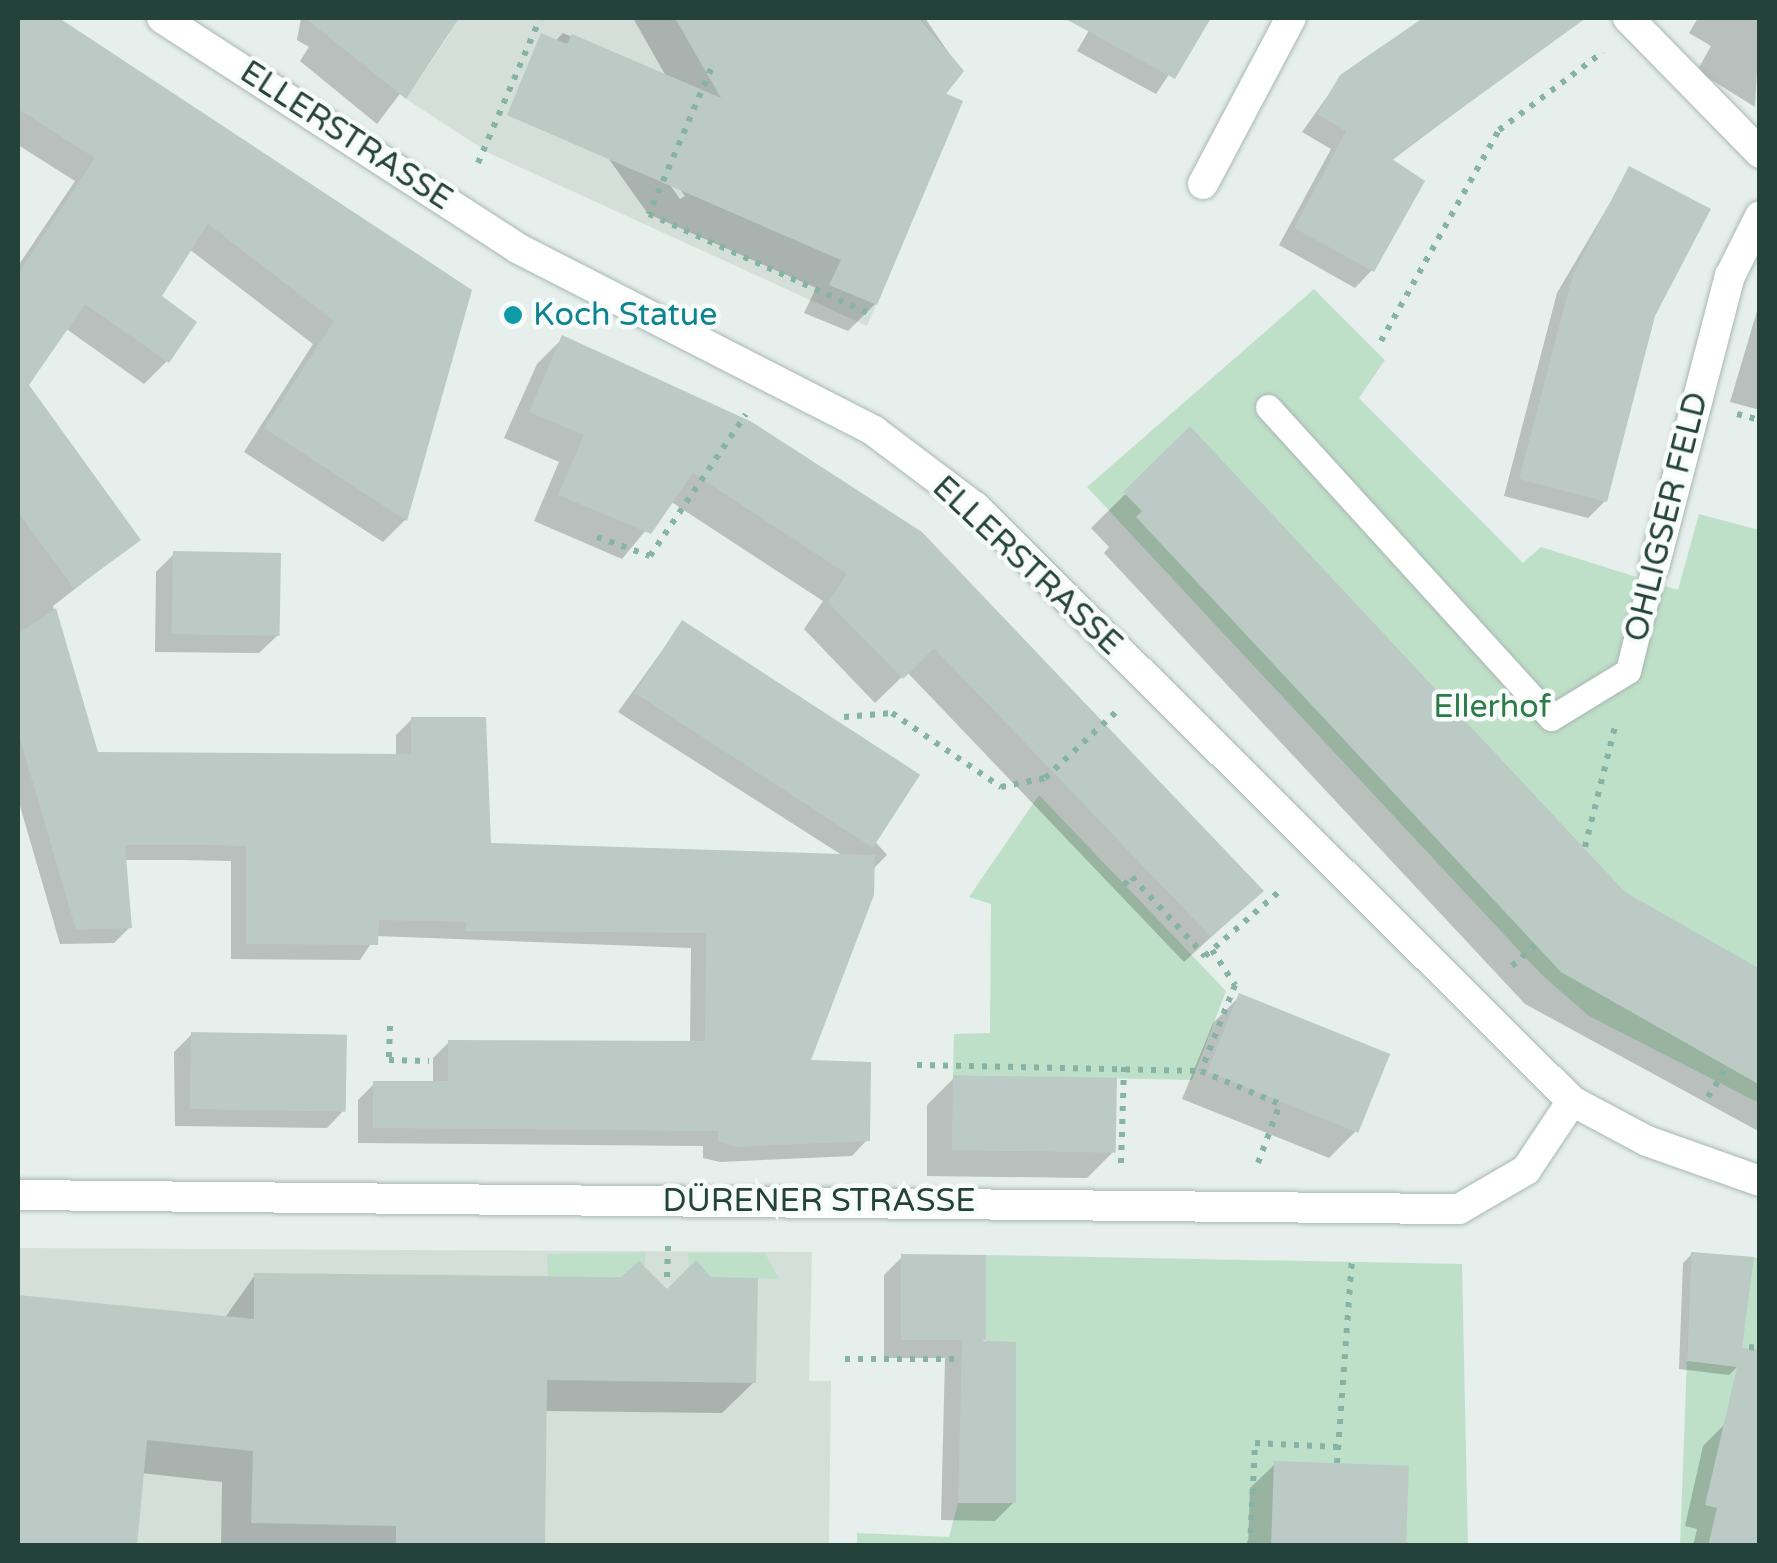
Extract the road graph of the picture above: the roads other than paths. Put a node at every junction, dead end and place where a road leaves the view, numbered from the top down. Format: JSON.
{"nodes":[{"id":1,"x":162,"y":18,"type":"edge"},
{"id":2,"x":1292,"y":18,"type":"edge"},
{"id":3,"x":1632,"y":22,"type":"edge"},
{"id":4,"x":1760,"y":153,"type":"edge"},
{"id":5,"x":1203,"y":184,"type":"dead end"},
{"id":6,"x":1760,"y":216,"type":"edge"},
{"id":7,"x":1268,"y":407,"type":"dead end"},
{"id":8,"x":1654,"y":566,"type":"joint"},
{"id":9,"x":1572,"y":1102,"type":"junction"},
{"id":10,"x":1760,"y":1181,"type":"edge"},
{"id":11,"x":18,"y":1195,"type":"edge"}],
"edges":[{"from":1,"to":9,"type":"street","name":"ELLERSTRASSE"},
{"from":2,"to":5,"type":"street"},
{"from":3,"to":4,"type":"street"},
{"from":6,"to":8,"type":"street","name":"OHLIGSER FELD"},
{"from":7,"to":8,"type":"lane","name":"OHLIGSER FELD"},
{"from":9,"to":10,"type":"street","name":"ELLERSTRASSE"},
{"from":9,"to":11,"type":"street","name":"DÜRENER STRASSE"}]}
